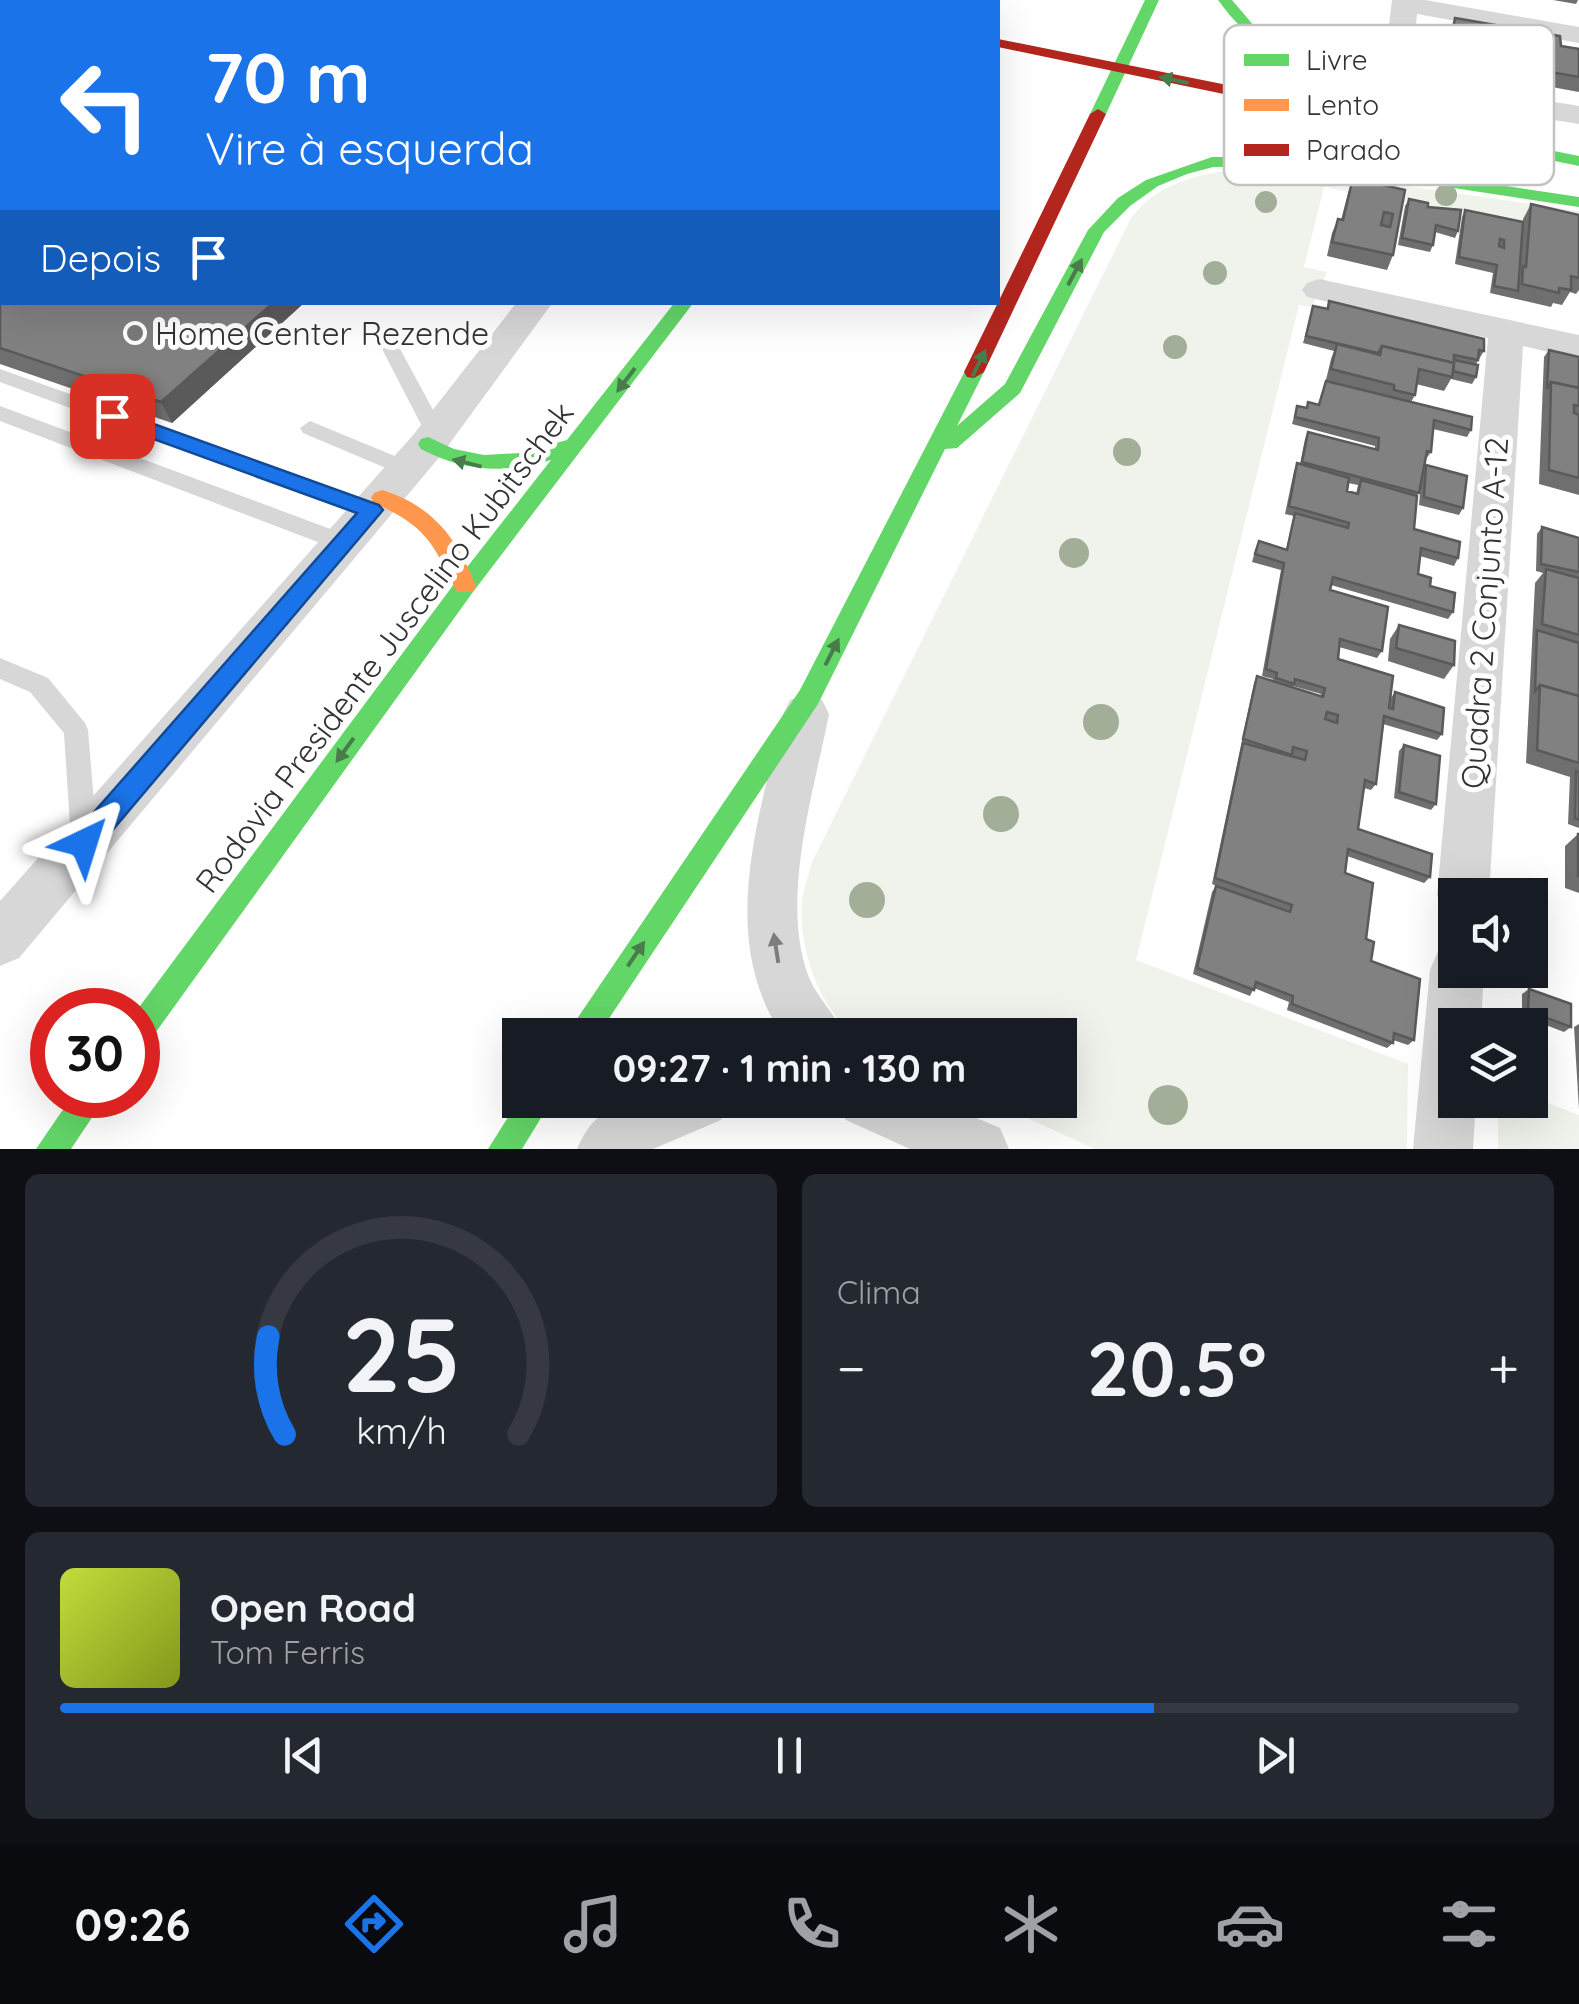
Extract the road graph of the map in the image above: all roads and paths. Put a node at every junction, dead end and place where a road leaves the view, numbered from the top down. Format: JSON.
{"nodes":[{"id":1,"x":1152,"y":0,"type":"edge"},
{"id":2,"x":1225,"y":0,"type":"edge"},
{"id":3,"x":1405,"y":2,"type":"edge"},
{"id":4,"x":1239,"y":25,"type":"edge"},
{"id":5,"x":1526,"y":25,"type":"edge"},
{"id":6,"x":1554,"y":30,"type":"edge"},
{"id":7,"x":1579,"y":35,"type":"edge"},
{"id":8,"x":1000,"y":44,"type":"edge"},
{"id":9,"x":1088,"y":90,"type":"dead end"},
{"id":10,"x":1224,"y":90,"type":"edge"},
{"id":11,"x":1126,"y":97,"type":"dead end"},
{"id":12,"x":1554,"y":110,"type":"edge"},
{"id":13,"x":1579,"y":115,"type":"edge"},
{"id":14,"x":1554,"y":140,"type":"edge"},
{"id":15,"x":1579,"y":146,"type":"edge"},
{"id":16,"x":1554,"y":156,"type":"edge"},
{"id":17,"x":1579,"y":161,"type":"edge"},
{"id":18,"x":1224,"y":162,"type":"edge"},
{"id":19,"x":1554,"y":175,"type":"edge"},
{"id":20,"x":1579,"y":180,"type":"edge"},
{"id":21,"x":1464,"y":185,"type":"edge"},
{"id":22,"x":1579,"y":202,"type":"edge"},
{"id":23,"x":1319,"y":290,"type":"dead end"},
{"id":24,"x":534,"y":305,"type":"edge"},
{"id":25,"x":683,"y":305,"type":"edge"},
{"id":26,"x":1506,"y":331,"type":"junction"},
{"id":27,"x":390,"y":347,"type":"dead end"},
{"id":28,"x":1579,"y":347,"type":"edge"},
{"id":29,"x":0,"y":375,"type":"edge"},
{"id":30,"x":0,"y":414,"type":"edge"},
{"id":31,"x":310,"y":428,"type":"dead end"},
{"id":32,"x":578,"y":444,"type":"junction"},
{"id":33,"x":933,"y":458,"type":"junction"},
{"id":34,"x":395,"y":483,"type":"junction"},
{"id":35,"x":466,"y":586,"type":"junction"},
{"id":36,"x":0,"y":668,"type":"edge"},
{"id":37,"x":809,"y":697,"type":"junction"},
{"id":38,"x":84,"y":843,"type":"junction"},
{"id":39,"x":1463,"y":878,"type":"edge"},
{"id":40,"x":0,"y":940,"type":"edge"},
{"id":41,"x":1456,"y":988,"type":"edge"},
{"id":42,"x":160,"y":1003,"type":"edge"},
{"id":43,"x":592,"y":1018,"type":"edge"},
{"id":44,"x":804,"y":1018,"type":"edge"},
{"id":45,"x":75,"y":1118,"type":"edge"},
{"id":46,"x":526,"y":1118,"type":"edge"},
{"id":47,"x":657,"y":1118,"type":"edge"},
{"id":48,"x":909,"y":1118,"type":"edge"},
{"id":49,"x":52,"y":1149,"type":"edge"},
{"id":50,"x":504,"y":1149,"type":"edge"},
{"id":51,"x":608,"y":1149,"type":"edge"},
{"id":52,"x":979,"y":1149,"type":"edge"},
{"id":53,"x":1443,"y":1149,"type":"edge"}],
"edges":[{"from":33,"to":1,"type":"main road","one_way":true},
{"from":2,"to":4,"type":"main road"},
{"from":3,"to":5,"type":"street"},
{"from":6,"to":7,"type":"street"},
{"from":10,"to":8,"type":"main road","one_way":true},
{"from":9,"to":11,"type":"main road"},
{"from":12,"to":13,"type":"street"},
{"from":14,"to":15,"type":"main road"},
{"from":17,"to":16,"type":"main road","one_way":true},
{"from":33,"to":18,"type":"main road","one_way":true},
{"from":19,"to":20,"type":"main road"},
{"from":21,"to":22,"type":"main road","one_way":true},
{"from":23,"to":26,"type":"street"},
{"from":24,"to":34,"type":"street"},
{"from":25,"to":32,"type":"main road","name":"Rodovia Presidente Juscelino Kubitschek","one_way":true},
{"from":26,"to":28,"type":"street"},
{"from":26,"to":39,"type":"street","name":"Quadra 2 Conjunto A-12"},
{"from":27,"to":34,"type":"lane"},
{"from":29,"to":34,"type":"lane"},
{"from":30,"to":34,"type":"lane"},
{"from":31,"to":34,"type":"lane"},
{"from":32,"to":34,"type":"main road","one_way":true},
{"from":32,"to":35,"type":"main road","name":"Rodovia Presidente Juscelino Kubitschek"},
{"from":37,"to":33,"type":"main road","one_way":true},
{"from":34,"to":35,"type":"main road"},
{"from":34,"to":38,"type":"street"},
{"from":35,"to":42,"type":"main road","name":"Rodovia Presidente Juscelino Kubitschek","one_way":true},
{"from":36,"to":38,"type":"lane"},
{"from":43,"to":37,"type":"main road","one_way":true},
{"from":44,"to":37,"type":"street","one_way":true},
{"from":38,"to":40,"type":"street"},
{"from":41,"to":53,"type":"street"},
{"from":45,"to":49,"type":"main road"},
{"from":46,"to":50,"type":"main road"},
{"from":47,"to":51,"type":"street"},
{"from":48,"to":52,"type":"street"}]}
